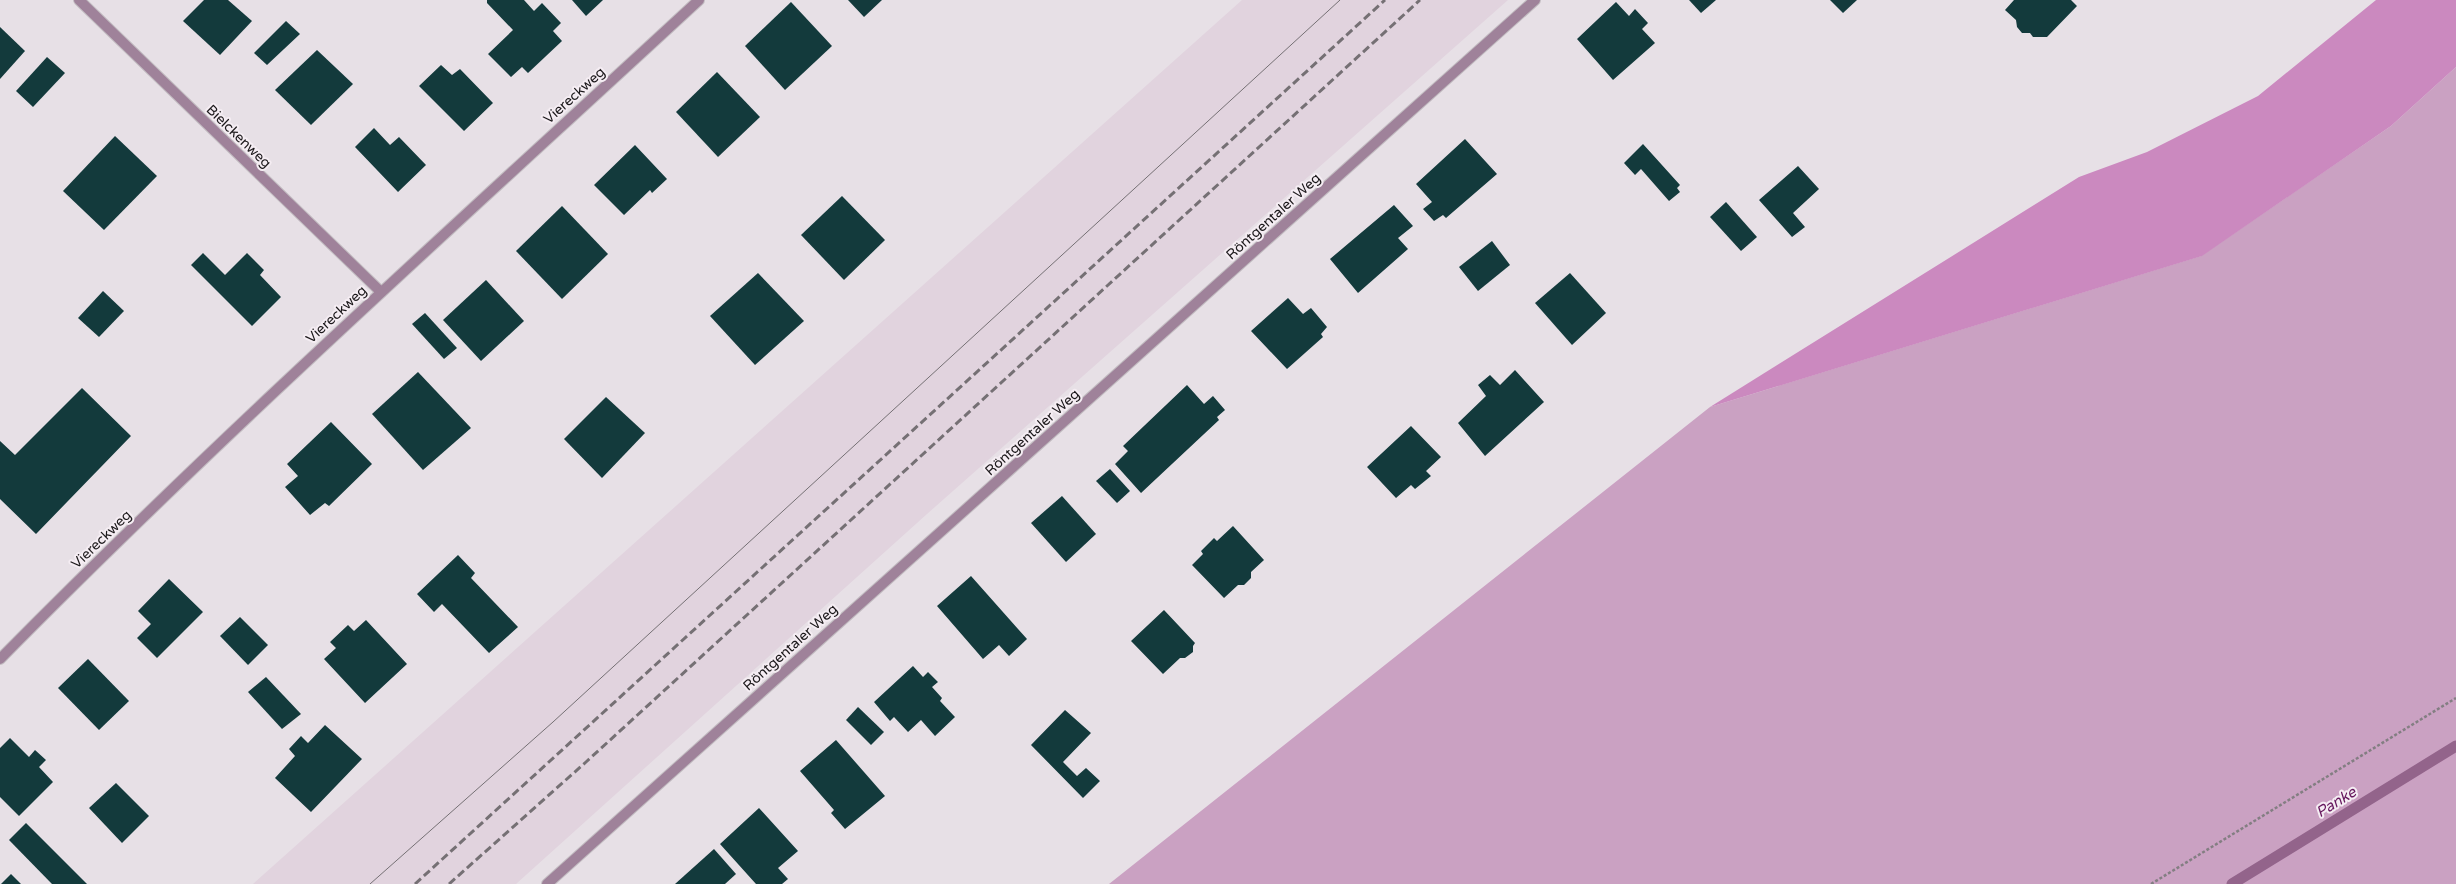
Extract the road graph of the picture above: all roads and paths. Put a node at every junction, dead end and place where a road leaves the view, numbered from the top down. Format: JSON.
{"nodes":[{"id":1,"x":79,"y":0,"type":"edge"},
{"id":2,"x":699,"y":0,"type":"edge"},
{"id":3,"x":1535,"y":0,"type":"edge"},
{"id":4,"x":381,"y":292,"type":"junction"},
{"id":5,"x":0,"y":658,"type":"edge"},
{"id":6,"x":2456,"y":698,"type":"edge"},
{"id":7,"x":547,"y":884,"type":"edge"},
{"id":8,"x":2151,"y":884,"type":"edge"}],
"edges":[{"from":1,"to":4,"type":"street","name":"Bielckenweg"},
{"from":2,"to":4,"type":"street","name":"Viereckweg"},
{"from":3,"to":7,"type":"street","name":"Röntgentaler Weg"},
{"from":4,"to":5,"type":"street","name":"Viereckweg"},
{"from":6,"to":8,"type":"path"}]}
